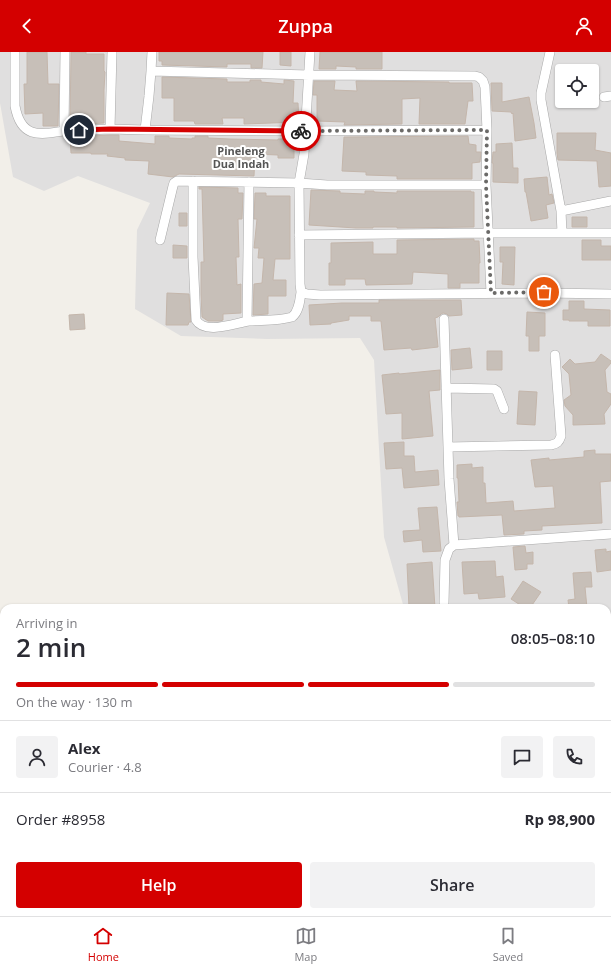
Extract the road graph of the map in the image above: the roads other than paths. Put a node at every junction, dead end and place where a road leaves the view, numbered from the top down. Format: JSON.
{"nodes":[{"id":1,"x":15,"y":52,"type":"edge"},
{"id":2,"x":65,"y":52,"type":"edge"},
{"id":3,"x":112,"y":52,"type":"edge"},
{"id":4,"x":152,"y":52,"type":"edge"},
{"id":5,"x":310,"y":52,"type":"edge"},
{"id":6,"x":550,"y":52,"type":"edge"},
{"id":7,"x":151,"y":71,"type":"junction"},
{"id":8,"x":309,"y":75,"type":"junction"},
{"id":9,"x":110,"y":129,"type":"junction"},
{"id":10,"x":145,"y":130,"type":"junction"},
{"id":11,"x":487,"y":130,"type":"junction"},
{"id":12,"x":64,"y":131,"type":"junction"},
{"id":13,"x":305,"y":131,"type":"junction"},
{"id":14,"x":193,"y":181,"type":"junction"},
{"id":15,"x":248,"y":182,"type":"junction"},
{"id":16,"x":299,"y":182,"type":"junction"},
{"id":17,"x":486,"y":185,"type":"junction"},
{"id":18,"x":611,"y":201,"type":"edge"},
{"id":19,"x":561,"y":211,"type":"junction"},
{"id":20,"x":488,"y":233,"type":"junction"},
{"id":21,"x":562,"y":233,"type":"junction"},
{"id":22,"x":611,"y":233,"type":"edge"},
{"id":23,"x":299,"y":235,"type":"junction"},
{"id":24,"x":160,"y":240,"type":"dead end"},
{"id":25,"x":301,"y":292,"type":"junction"},
{"id":26,"x":491,"y":293,"type":"junction"},
{"id":27,"x":611,"y":294,"type":"edge"},
{"id":28,"x":444,"y":319,"type":"dead end"},
{"id":29,"x":247,"y":321,"type":"junction"},
{"id":30,"x":555,"y":355,"type":"dead end"},
{"id":31,"x":446,"y":388,"type":"junction"},
{"id":32,"x":504,"y":409,"type":"dead end"},
{"id":33,"x":448,"y":447,"type":"junction"},
{"id":34,"x":611,"y":534,"type":"edge"},
{"id":35,"x":454,"y":545,"type":"junction"},
{"id":36,"x":444,"y":603,"type":"dead end"}],
"edges":[{"from":1,"to":12,"type":"street"},
{"from":2,"to":12,"type":"street"},
{"from":3,"to":9,"type":"street"},
{"from":4,"to":7,"type":"street"},
{"from":5,"to":8,"type":"street"},
{"from":6,"to":19,"type":"street"},
{"from":7,"to":8,"type":"street"},
{"from":7,"to":10,"type":"street"},
{"from":8,"to":11,"type":"street"},
{"from":8,"to":13,"type":"street"},
{"from":9,"to":10,"type":"street"},
{"from":9,"to":12,"type":"street"},
{"from":10,"to":13,"type":"street"},
{"from":11,"to":13,"type":"street"},
{"from":11,"to":17,"type":"street"},
{"from":13,"to":16,"type":"street"},
{"from":14,"to":15,"type":"street"},
{"from":14,"to":24,"type":"street"},
{"from":14,"to":29,"type":"street"},
{"from":15,"to":16,"type":"street"},
{"from":15,"to":29,"type":"street"},
{"from":16,"to":17,"type":"street"},
{"from":16,"to":23,"type":"street"},
{"from":17,"to":20,"type":"street"},
{"from":18,"to":19,"type":"street"},
{"from":19,"to":21,"type":"street"},
{"from":20,"to":21,"type":"street"},
{"from":20,"to":23,"type":"street"},
{"from":20,"to":26,"type":"street"},
{"from":21,"to":22,"type":"street"},
{"from":23,"to":25,"type":"street"},
{"from":25,"to":26,"type":"street"},
{"from":25,"to":29,"type":"street"},
{"from":26,"to":27,"type":"street"},
{"from":28,"to":31,"type":"street"},
{"from":30,"to":33,"type":"street"},
{"from":31,"to":32,"type":"street"},
{"from":31,"to":33,"type":"street"},
{"from":33,"to":35,"type":"street"},
{"from":34,"to":35,"type":"street"},
{"from":35,"to":36,"type":"street"}]}
